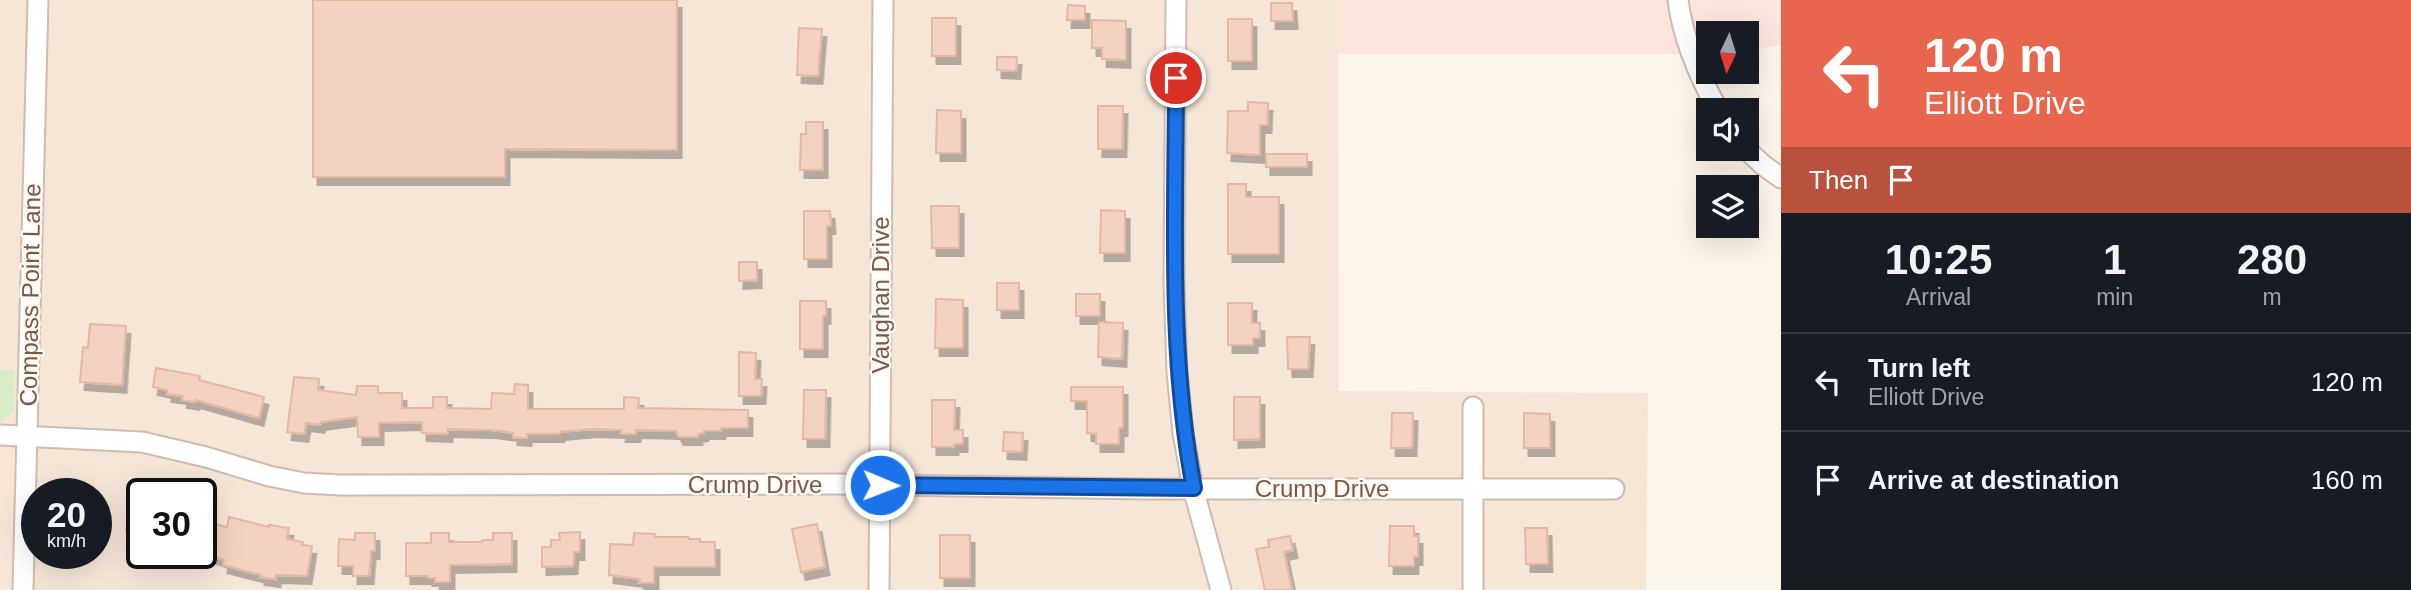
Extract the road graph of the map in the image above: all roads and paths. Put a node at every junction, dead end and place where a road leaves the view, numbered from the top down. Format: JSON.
{"nodes":[{"id":1,"x":38,"y":0,"type":"edge"},
{"id":2,"x":883,"y":0,"type":"edge"},
{"id":3,"x":1176,"y":0,"type":"edge"},
{"id":4,"x":1678,"y":0,"type":"edge"},
{"id":5,"x":1711,"y":98,"type":"edge"},
{"id":6,"x":1759,"y":161,"type":"edge"},
{"id":7,"x":1781,"y":178,"type":"edge"},
{"id":8,"x":1473,"y":407,"type":"dead end"},
{"id":9,"x":0,"y":435,"type":"edge"},
{"id":10,"x":27,"y":436,"type":"junction"},
{"id":11,"x":880,"y":485,"type":"junction"},
{"id":12,"x":1194,"y":488,"type":"junction"},
{"id":13,"x":1473,"y":488,"type":"junction"},
{"id":14,"x":1614,"y":489,"type":"dead end"},
{"id":15,"x":23,"y":590,"type":"edge"},
{"id":16,"x":879,"y":590,"type":"edge"},
{"id":17,"x":1221,"y":590,"type":"edge"},
{"id":18,"x":1473,"y":590,"type":"edge"}],
"edges":[{"from":1,"to":10,"type":"street","name":"Compass Point Lane"},
{"from":2,"to":11,"type":"street","name":"Vaughan Drive"},
{"from":3,"to":12,"type":"street"},
{"from":4,"to":5,"type":"street"},
{"from":6,"to":7,"type":"street"},
{"from":8,"to":13,"type":"street"},
{"from":9,"to":10,"type":"street","name":"Crump Drive"},
{"from":10,"to":11,"type":"street","name":"Crump Drive"},
{"from":10,"to":15,"type":"street","name":"Compass Point Lane"},
{"from":11,"to":12,"type":"street","name":"Crump Drive"},
{"from":11,"to":16,"type":"street","name":"Vaughan Drive"},
{"from":12,"to":13,"type":"street","name":"Crump Drive"},
{"from":12,"to":17,"type":"street"},
{"from":13,"to":14,"type":"street","name":"Crump Drive"},
{"from":13,"to":18,"type":"street"}]}
